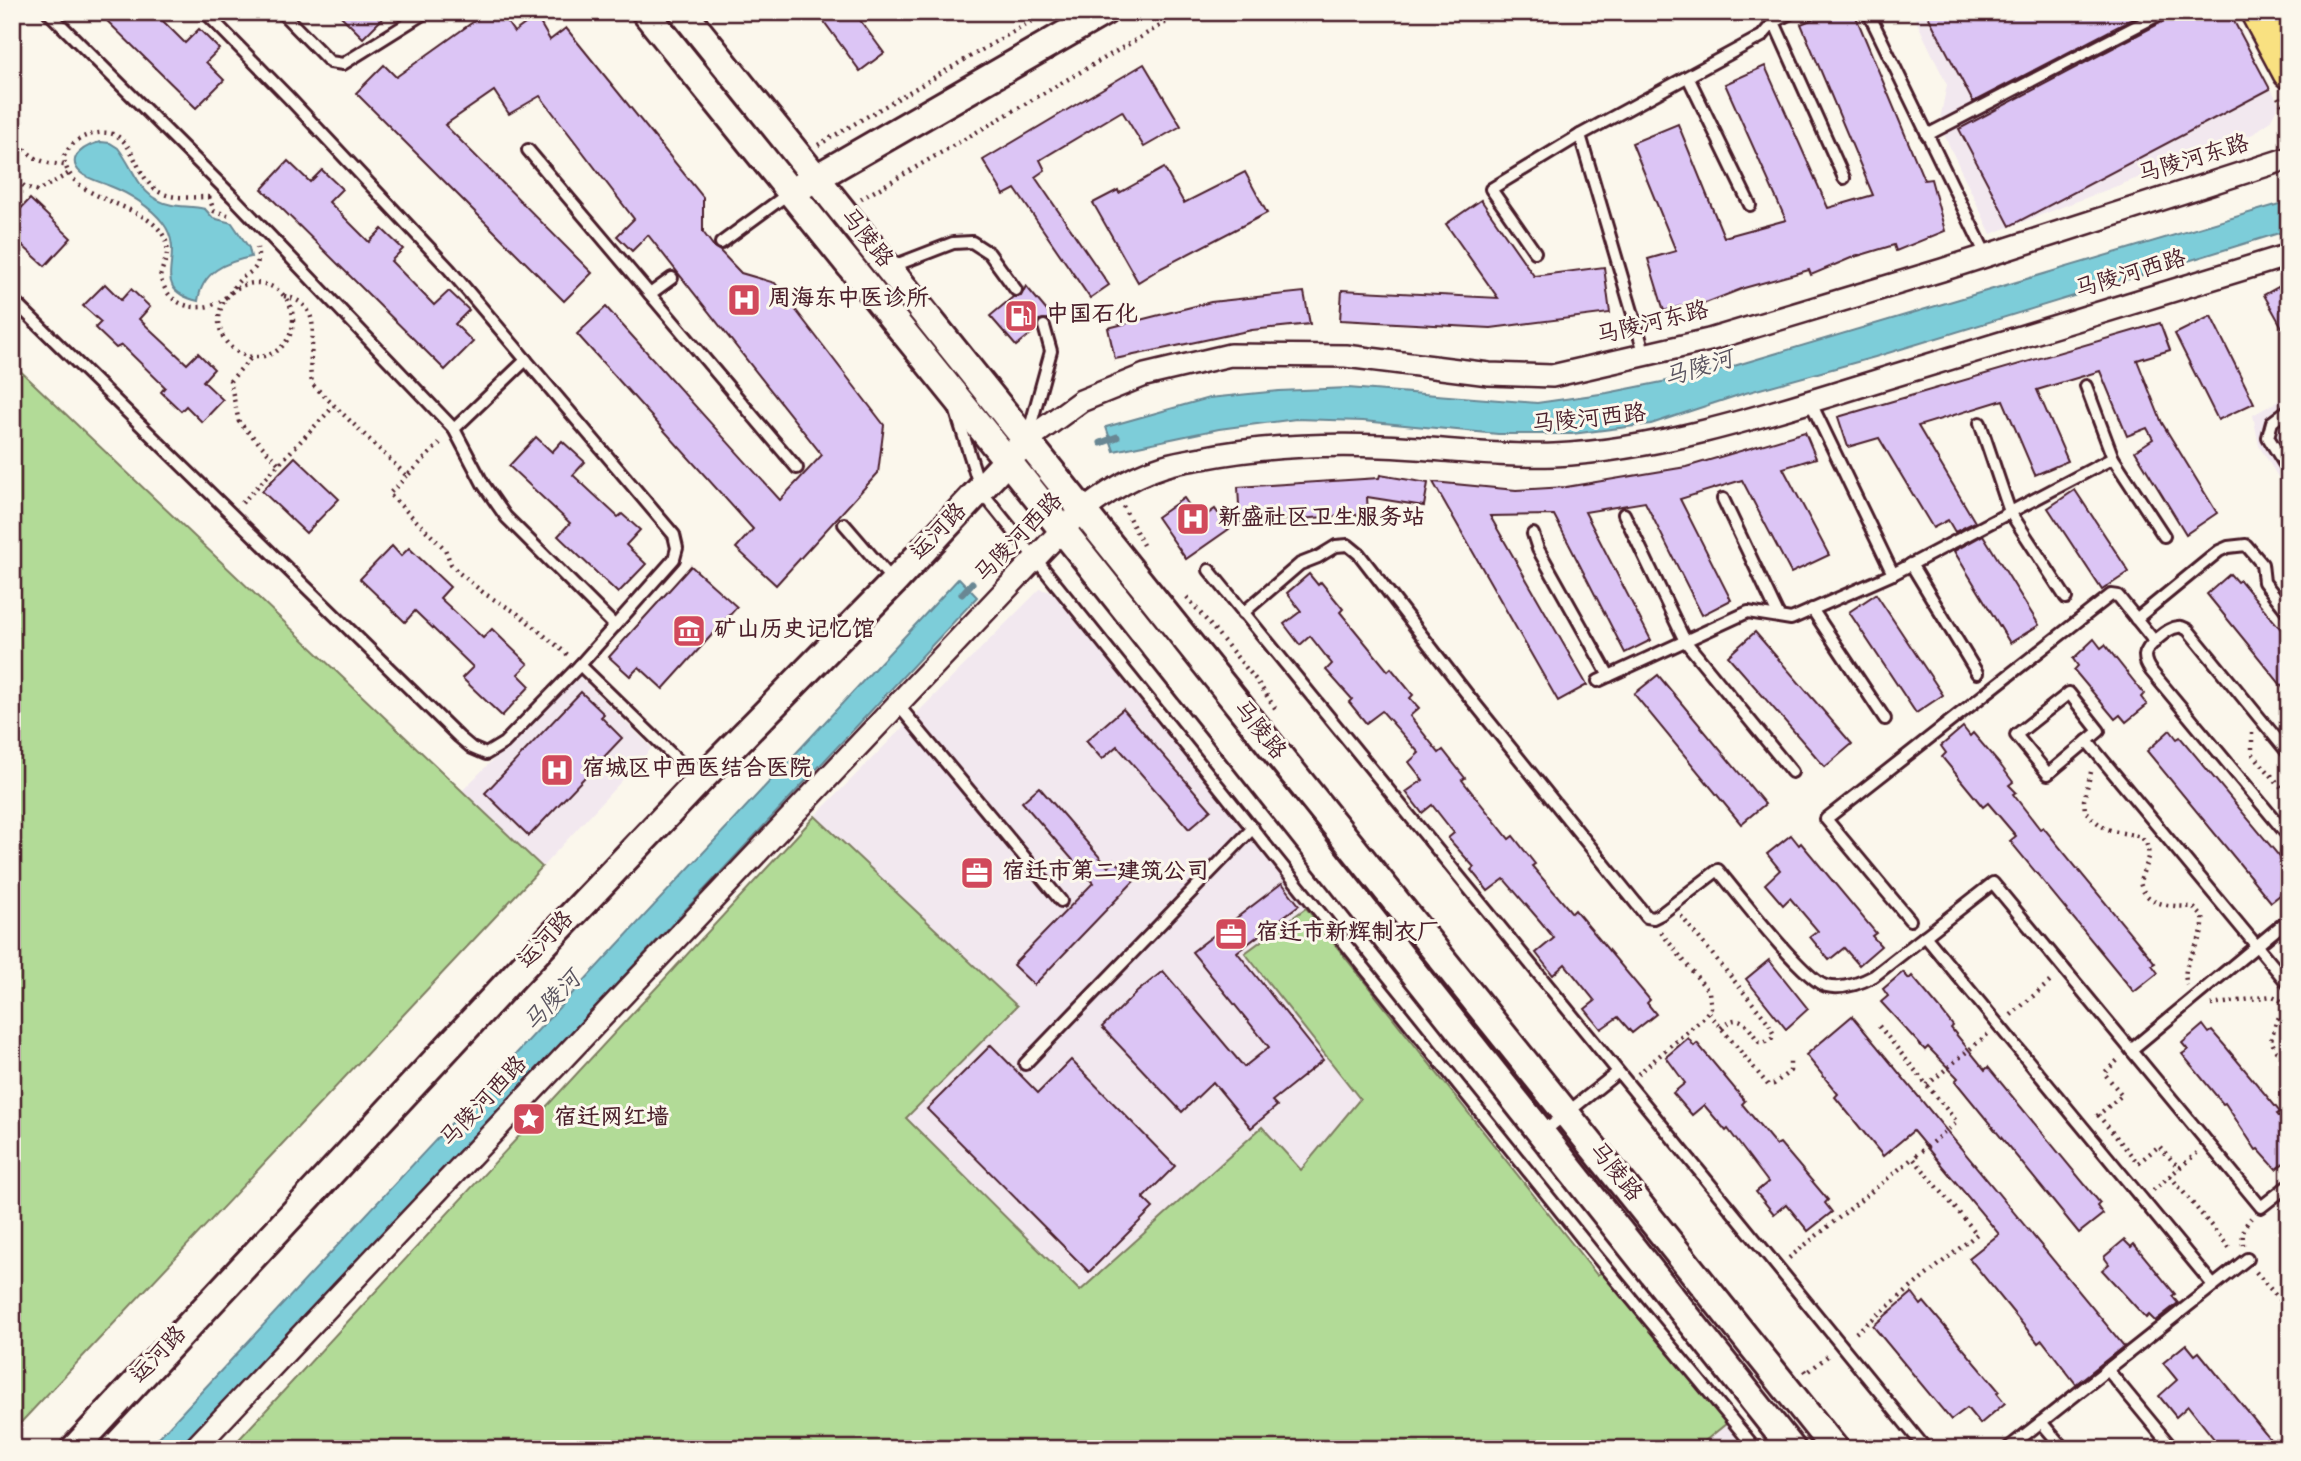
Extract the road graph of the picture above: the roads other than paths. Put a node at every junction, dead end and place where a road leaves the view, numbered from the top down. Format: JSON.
{"nodes":[{"id":1,"x":48,"y":12,"type":"edge"},
{"id":2,"x":205,"y":12,"type":"edge"},
{"id":3,"x":281,"y":12,"type":"edge"},
{"id":4,"x":426,"y":12,"type":"edge"},
{"id":5,"x":645,"y":12,"type":"edge"},
{"id":6,"x":683,"y":12,"type":"edge"},
{"id":7,"x":1104,"y":12,"type":"edge"},
{"id":8,"x":1792,"y":12,"type":"edge"},
{"id":9,"x":1868,"y":12,"type":"edge"},
{"id":10,"x":2164,"y":12,"type":"edge"},
{"id":11,"x":2257,"y":12,"type":"edge"},
{"id":12,"x":2277,"y":12,"type":"edge"},
{"id":13,"x":1774,"y":22,"type":"junction"},
{"id":14,"x":2289,"y":34,"type":"edge"},
{"id":15,"x":2289,"y":72,"type":"edge"},
{"id":16,"x":1688,"y":77,"type":"junction"},
{"id":17,"x":1580,"y":135,"type":"junction"},
{"id":18,"x":1927,"y":135,"type":"junction"},
{"id":19,"x":528,"y":150,"type":"dead end"},
{"id":20,"x":2289,"y":159,"type":"edge"},
{"id":21,"x":816,"y":178,"type":"junction"},
{"id":22,"x":1844,"y":178,"type":"dead end"},
{"id":23,"x":792,"y":192,"type":"junction"},
{"id":24,"x":1750,"y":205,"type":"dead end"},
{"id":25,"x":720,"y":243,"type":"dead end"},
{"id":26,"x":1535,"y":252,"type":"dead end"},
{"id":27,"x":1986,"y":255,"type":"junction"},
{"id":28,"x":2289,"y":255,"type":"edge"},
{"id":29,"x":888,"y":268,"type":"junction"},
{"id":30,"x":672,"y":278,"type":"dead end"},
{"id":31,"x":1016,"y":290,"type":"dead end"},
{"id":32,"x":650,"y":294,"type":"junction"},
{"id":33,"x":12,"y":299,"type":"edge"},
{"id":34,"x":1044,"y":326,"type":"dead end"},
{"id":35,"x":1644,"y":355,"type":"junction"},
{"id":36,"x":526,"y":360,"type":"junction"},
{"id":37,"x":2086,"y":386,"type":"dead end"},
{"id":38,"x":949,"y":388,"type":"junction"},
{"id":39,"x":1811,"y":401,"type":"junction"},
{"id":40,"x":2289,"y":409,"type":"edge"},
{"id":41,"x":1980,"y":423,"type":"dead end"},
{"id":42,"x":454,"y":429,"type":"junction"},
{"id":43,"x":1026,"y":441,"type":"junction"},
{"id":44,"x":2113,"y":458,"type":"junction"},
{"id":45,"x":1007,"y":460,"type":"junction"},
{"id":46,"x":797,"y":468,"type":"dead end"},
{"id":47,"x":2289,"y":471,"type":"edge"},
{"id":48,"x":981,"y":491,"type":"junction"},
{"id":49,"x":1723,"y":499,"type":"dead end"},
{"id":50,"x":1081,"y":511,"type":"junction"},
{"id":51,"x":2010,"y":512,"type":"junction"},
{"id":52,"x":1624,"y":514,"type":"dead end"},
{"id":53,"x":844,"y":524,"type":"dead end"},
{"id":54,"x":1062,"y":530,"type":"junction"},
{"id":55,"x":1533,"y":534,"type":"dead end"},
{"id":56,"x":2164,"y":536,"type":"dead end"},
{"id":57,"x":1036,"y":559,"type":"junction"},
{"id":58,"x":1911,"y":564,"type":"junction"},
{"id":59,"x":1209,"y":570,"type":"dead end"},
{"id":60,"x":1893,"y":574,"type":"junction"},
{"id":61,"x":894,"y":582,"type":"junction"},
{"id":62,"x":2066,"y":598,"type":"dead end"},
{"id":63,"x":1812,"y":610,"type":"junction"},
{"id":64,"x":1243,"y":613,"type":"junction"},
{"id":65,"x":2289,"y":614,"type":"edge"},
{"id":66,"x":1779,"y":617,"type":"junction"},
{"id":67,"x":2136,"y":619,"type":"junction"},
{"id":68,"x":615,"y":626,"type":"junction"},
{"id":69,"x":1685,"y":641,"type":"junction"},
{"id":70,"x":2155,"y":642,"type":"junction"},
{"id":71,"x":580,"y":665,"type":"junction"},
{"id":72,"x":1977,"y":673,"type":"dead end"},
{"id":73,"x":1609,"y":676,"type":"junction"},
{"id":74,"x":1598,"y":681,"type":"dead end"},
{"id":75,"x":898,"y":705,"type":"junction"},
{"id":76,"x":1885,"y":719,"type":"dead end"},
{"id":77,"x":2087,"y":741,"type":"junction"},
{"id":78,"x":2289,"y":754,"type":"edge"},
{"id":79,"x":1792,"y":772,"type":"dead end"},
{"id":80,"x":699,"y":781,"type":"junction"},
{"id":81,"x":1253,"y":828,"type":"junction"},
{"id":82,"x":2289,"y":836,"type":"edge"},
{"id":83,"x":1060,"y":901,"type":"dead end"},
{"id":84,"x":2289,"y":919,"type":"edge"},
{"id":85,"x":1910,"y":920,"type":"dead end"},
{"id":86,"x":1925,"y":936,"type":"junction"},
{"id":87,"x":2289,"y":985,"type":"edge"},
{"id":88,"x":2131,"y":1049,"type":"junction"},
{"id":89,"x":1025,"y":1064,"type":"dead end"},
{"id":90,"x":1618,"y":1072,"type":"junction"},
{"id":91,"x":1566,"y":1114,"type":"junction"},
{"id":92,"x":1542,"y":1133,"type":"junction"},
{"id":93,"x":2289,"y":1185,"type":"edge"},
{"id":94,"x":2244,"y":1261,"type":"road end"},
{"id":95,"x":2213,"y":1286,"type":"junction"},
{"id":96,"x":2107,"y":1369,"type":"junction"},
{"id":97,"x":2041,"y":1422,"type":"junction"},
{"id":98,"x":74,"y":1449,"type":"edge"},
{"id":99,"x":194,"y":1449,"type":"edge"},
{"id":100,"x":1756,"y":1449,"type":"edge"},
{"id":101,"x":1792,"y":1449,"type":"edge"},
{"id":102,"x":1835,"y":1449,"type":"edge"},
{"id":103,"x":1926,"y":1449,"type":"edge"},
{"id":104,"x":2007,"y":1449,"type":"edge"},
{"id":105,"x":2064,"y":1449,"type":"edge"},
{"id":106,"x":2173,"y":1449,"type":"edge"}],
"edges":[{"from":1,"to":42,"type":"lane"},
{"from":2,"to":36,"type":"lane"},
{"from":3,"to":4,"type":"lane"},
{"from":5,"to":23,"type":"street","name":"马陵路"},
{"from":6,"to":21,"type":"street","name":"马陵路"},
{"from":7,"to":21,"type":"street"},
{"from":8,"to":13,"type":"lane"},
{"from":9,"to":18,"type":"lane"},
{"from":10,"to":18,"type":"lane"},
{"from":11,"to":15,"type":"main road"},
{"from":12,"to":14,"type":"main road"},
{"from":13,"to":16,"type":"lane"},
{"from":13,"to":22,"type":"lane"},
{"from":16,"to":17,"type":"lane"},
{"from":16,"to":24,"type":"lane"},
{"from":17,"to":26,"type":"lane"},
{"from":17,"to":35,"type":"lane"},
{"from":18,"to":27,"type":"lane"},
{"from":19,"to":32,"type":"lane"},
{"from":20,"to":27,"type":"street","name":"马陵河东路"},
{"from":21,"to":23,"type":"street"},
{"from":21,"to":29,"type":"street","name":"马陵路"},
{"from":23,"to":25,"type":"lane"},
{"from":23,"to":38,"type":"street","name":"马陵路"},
{"from":27,"to":35,"type":"street","name":"马陵河东路"},
{"from":28,"to":39,"type":"street","name":"马陵河西路"},
{"from":29,"to":31,"type":"lane"},
{"from":29,"to":43,"type":"street","name":"马陵路"},
{"from":30,"to":32,"type":"lane"},
{"from":32,"to":46,"type":"lane"},
{"from":33,"to":71,"type":"lane"},
{"from":34,"to":43,"type":"lane"},
{"from":35,"to":43,"type":"street","name":"马陵河东路"},
{"from":36,"to":42,"type":"lane"},
{"from":36,"to":68,"type":"lane"},
{"from":37,"to":44,"type":"lane"},
{"from":38,"to":45,"type":"street","name":"马陵路"},
{"from":38,"to":48,"type":"lane"},
{"from":39,"to":50,"type":"street","name":"马陵河西路"},
{"from":39,"to":60,"type":"lane"},
{"from":40,"to":47,"type":"lane"},
{"from":41,"to":51,"type":"lane"},
{"from":42,"to":68,"type":"lane"},
{"from":43,"to":45,"type":"street","name":"运河路"},
{"from":43,"to":50,"type":"street","name":"马陵路"},
{"from":44,"to":51,"type":"lane"},
{"from":44,"to":56,"type":"lane"},
{"from":45,"to":48,"type":"street","name":"运河路"},
{"from":45,"to":54,"type":"street","name":"马陵路"},
{"from":48,"to":57,"type":"lane"},
{"from":48,"to":61,"type":"street","name":"运河路"},
{"from":49,"to":66,"type":"lane"},
{"from":50,"to":54,"type":"street","name":"马陵河西路"},
{"from":50,"to":91,"type":"street","name":"马陵路"},
{"from":51,"to":58,"type":"lane"},
{"from":51,"to":62,"type":"lane"},
{"from":52,"to":69,"type":"lane"},
{"from":53,"to":61,"type":"lane"},
{"from":54,"to":57,"type":"street","name":"马陵河西路"},
{"from":54,"to":92,"type":"street","name":"马陵路"},
{"from":55,"to":73,"type":"lane"},
{"from":57,"to":75,"type":"street","name":"马陵河西路"},
{"from":57,"to":81,"type":"lane"},
{"from":58,"to":60,"type":"lane"},
{"from":58,"to":72,"type":"lane"},
{"from":59,"to":64,"type":"lane"},
{"from":60,"to":63,"type":"lane"},
{"from":61,"to":80,"type":"street","name":"运河路"},
{"from":63,"to":66,"type":"lane"},
{"from":63,"to":76,"type":"lane"},
{"from":64,"to":86,"type":"lane"},
{"from":64,"to":90,"type":"lane"},
{"from":65,"to":67,"type":"lane"},
{"from":66,"to":69,"type":"lane"},
{"from":67,"to":70,"type":"lane"},
{"from":67,"to":85,"type":"lane"},
{"from":68,"to":71,"type":"lane"},
{"from":69,"to":73,"type":"lane"},
{"from":69,"to":79,"type":"lane"},
{"from":70,"to":78,"type":"lane"},
{"from":70,"to":82,"type":"lane"},
{"from":71,"to":80,"type":"lane"},
{"from":73,"to":74,"type":"lane"},
{"from":75,"to":83,"type":"lane"},
{"from":75,"to":99,"type":"street","name":"马陵河西路"},
{"from":77,"to":77,"type":"lane"},
{"from":77,"to":87,"type":"lane"},
{"from":80,"to":98,"type":"street","name":"运河路"},
{"from":81,"to":89,"type":"lane"},
{"from":81,"to":100,"type":"lane"},
{"from":84,"to":88,"type":"lane"},
{"from":86,"to":88,"type":"lane"},
{"from":86,"to":95,"type":"lane"},
{"from":88,"to":93,"type":"lane"},
{"from":90,"to":91,"type":"lane"},
{"from":90,"to":103,"type":"lane"},
{"from":91,"to":92,"type":"lane"},
{"from":91,"to":102,"type":"street","name":"马陵路"},
{"from":92,"to":101,"type":"street","name":"马陵路"},
{"from":94,"to":95,"type":"lane"},
{"from":95,"to":96,"type":"lane"},
{"from":96,"to":97,"type":"lane"},
{"from":96,"to":106,"type":"lane"},
{"from":97,"to":104,"type":"lane"},
{"from":97,"to":105,"type":"lane"}]}
